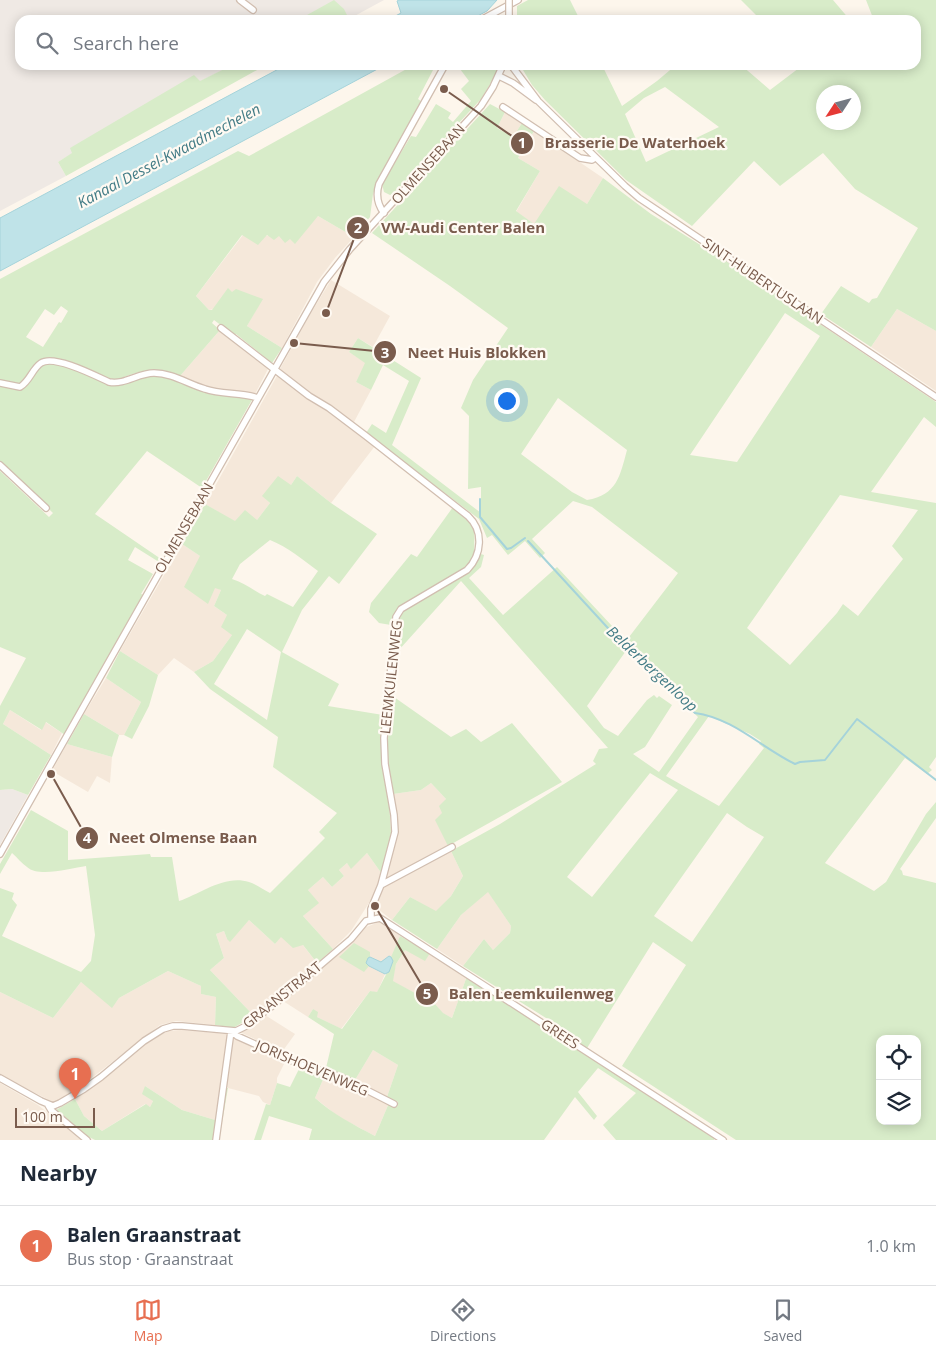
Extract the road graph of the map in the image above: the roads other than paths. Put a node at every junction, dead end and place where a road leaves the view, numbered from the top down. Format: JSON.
{"nodes":[{"id":1,"x":240,"y":0,"type":"edge"},
{"id":2,"x":509,"y":0,"type":"edge"},
{"id":3,"x":518,"y":0,"type":"edge"},
{"id":4,"x":253,"y":10,"type":"dead end"},
{"id":5,"x":490,"y":15,"type":"edge"},
{"id":6,"x":509,"y":15,"type":"edge"},
{"id":7,"x":442,"y":70,"type":"edge"},
{"id":8,"x":501,"y":70,"type":"edge"},
{"id":9,"x":515,"y":70,"type":"edge"},
{"id":10,"x":499,"y":76,"type":"junction"},
{"id":11,"x":538,"y":101,"type":"junction"},
{"id":12,"x":503,"y":107,"type":"dead end"},
{"id":13,"x":595,"y":158,"type":"junction"},
{"id":14,"x":384,"y":213,"type":"junction"},
{"id":15,"x":221,"y":328,"type":"dead end"},
{"id":16,"x":275,"y":369,"type":"junction"},
{"id":17,"x":0,"y":383,"type":"edge"},
{"id":18,"x":936,"y":397,"type":"edge"},
{"id":19,"x":258,"y":398,"type":"junction"},
{"id":20,"x":0,"y":466,"type":"edge"},
{"id":21,"x":46,"y":508,"type":"dead end"},
{"id":22,"x":452,"y":847,"type":"dead end"},
{"id":23,"x":0,"y":854,"type":"edge"},
{"id":24,"x":381,"y":885,"type":"junction"},
{"id":25,"x":371,"y":919,"type":"junction"},
{"id":26,"x":231,"y":1031,"type":"junction"},
{"id":27,"x":0,"y":1078,"type":"edge"},
{"id":28,"x":394,"y":1104,"type":"dead end"},
{"id":29,"x":48,"y":1105,"type":"junction"},
{"id":30,"x":87,"y":1140,"type":"edge"},
{"id":31,"x":216,"y":1140,"type":"edge"},
{"id":32,"x":723,"y":1140,"type":"edge"}],
"edges":[{"from":1,"to":4,"type":"street"},
{"from":2,"to":6,"type":"street","bridge":true},
{"from":3,"to":5,"type":"street"},
{"from":7,"to":14,"type":"street","name":"OLMENSEBAAN"},
{"from":8,"to":10,"type":"street","name":"OLMENSEBAAN"},
{"from":9,"to":11,"type":"street","name":"SINT-HUBERTUSLAAN"},
{"from":10,"to":11,"type":"street","name":"SINT-HUBERTUSLAAN"},
{"from":10,"to":14,"type":"street","name":"OLMENSEBAAN"},
{"from":11,"to":13,"type":"street","name":"SINT-HUBERTUSLAAN"},
{"from":12,"to":13,"type":"street"},
{"from":13,"to":18,"type":"street","name":"SINT-HUBERTUSLAAN"},
{"from":14,"to":16,"type":"street","name":"OLMENSEBAAN"},
{"from":15,"to":16,"type":"street","name":"LEEMKUILENWEG"},
{"from":16,"to":19,"type":"street","name":"OLMENSEBAAN"},
{"from":16,"to":24,"type":"street","name":"LEEMKUILENWEG"},
{"from":17,"to":19,"type":"street"},
{"from":19,"to":23,"type":"street","name":"OLMENSEBAAN"},
{"from":20,"to":21,"type":"street"},
{"from":22,"to":24,"type":"street"},
{"from":24,"to":25,"type":"street","name":"LEEMKUILENWEG"},
{"from":25,"to":26,"type":"street","name":"GRAANSTRAAT"},
{"from":25,"to":32,"type":"street","name":"GREES"},
{"from":26,"to":28,"type":"street","name":"JORISHOEVENWEG"},
{"from":26,"to":29,"type":"street","name":"GRAANSTRAAT"},
{"from":26,"to":31,"type":"street"},
{"from":27,"to":29,"type":"street"},
{"from":29,"to":30,"type":"street"}]}
